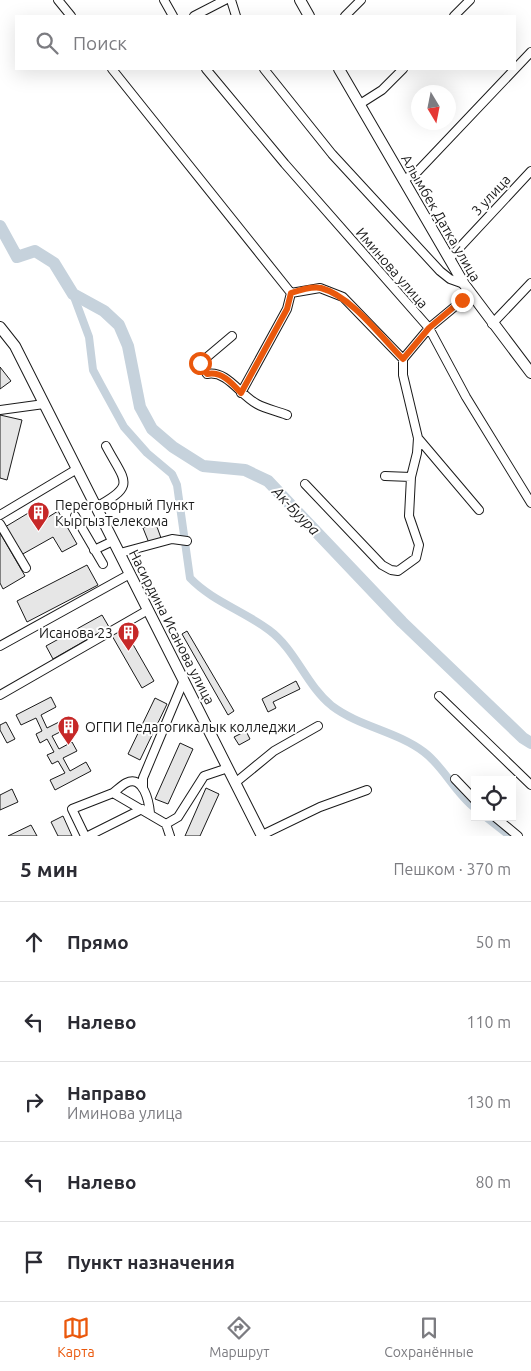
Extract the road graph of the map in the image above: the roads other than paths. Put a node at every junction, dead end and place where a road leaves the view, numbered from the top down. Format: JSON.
{"nodes":[{"id":1,"x":58,"y":0,"type":"edge"},
{"id":2,"x":164,"y":0,"type":"edge"},
{"id":3,"x":225,"y":0,"type":"edge"},
{"id":4,"x":231,"y":0,"type":"edge"},
{"id":5,"x":300,"y":0,"type":"edge"},
{"id":6,"x":360,"y":0,"type":"edge"},
{"id":7,"x":470,"y":0,"type":"edge"},
{"id":8,"x":70,"y":15,"type":"edge"},
{"id":9,"x":172,"y":15,"type":"edge"},
{"id":10,"x":196,"y":15,"type":"edge"},
{"id":11,"x":236,"y":15,"type":"edge"},
{"id":12,"x":308,"y":15,"type":"edge"},
{"id":13,"x":346,"y":15,"type":"edge"},
{"id":14,"x":455,"y":15,"type":"edge"},
{"id":15,"x":531,"y":52,"type":"edge"},
{"id":16,"x":516,"y":68,"type":"edge"},
{"id":17,"x":113,"y":70,"type":"edge"},
{"id":18,"x":207,"y":70,"type":"edge"},
{"id":19,"x":265,"y":70,"type":"edge"},
{"id":20,"x":340,"y":70,"type":"edge"},
{"id":21,"x":402,"y":70,"type":"edge"},
{"id":22,"x":514,"y":70,"type":"edge"},
{"id":23,"x":360,"y":104,"type":"junction"},
{"id":24,"x":531,"y":171,"type":"edge"},
{"id":25,"x":403,"y":180,"type":"junction"},
{"id":26,"x":449,"y":259,"type":"junction"},
{"id":27,"x":531,"y":283,"type":"edge"},
{"id":28,"x":464,"y":284,"type":"junction"},
{"id":29,"x":291,"y":293,"type":"junction"},
{"id":30,"x":470,"y":294,"type":"junction"},
{"id":31,"x":492,"y":324,"type":"junction"},
{"id":32,"x":0,"y":327,"type":"edge"},
{"id":33,"x":429,"y":328,"type":"junction"},
{"id":34,"x":232,"y":336,"type":"dead end"},
{"id":35,"x":403,"y":359,"type":"junction"},
{"id":36,"x":531,"y":373,"type":"edge"},
{"id":37,"x":241,"y":393,"type":"junction"},
{"id":38,"x":44,"y":404,"type":"junction"},
{"id":39,"x":0,"y":410,"type":"edge"},
{"id":40,"x":287,"y":415,"type":"dead end"},
{"id":41,"x":418,"y":438,"type":"junction"},
{"id":42,"x":106,"y":446,"type":"dead end"},
{"id":43,"x":77,"y":469,"type":"junction"},
{"id":44,"x":385,"y":476,"type":"dead end"},
{"id":45,"x":410,"y":477,"type":"junction"},
{"id":46,"x":305,"y":484,"type":"dead end"},
{"id":47,"x":531,"y":503,"type":"edge"},
{"id":48,"x":96,"y":507,"type":"junction"},
{"id":49,"x":479,"y":510,"type":"dead end"},
{"id":50,"x":0,"y":515,"type":"edge"},
{"id":51,"x":75,"y":516,"type":"dead end"},
{"id":52,"x":0,"y":524,"type":"edge"},
{"id":53,"x":113,"y":541,"type":"junction"},
{"id":54,"x":186,"y":541,"type":"dead end"},
{"id":55,"x":94,"y":550,"type":"junction"},
{"id":56,"x":120,"y":553,"type":"junction"},
{"id":57,"x":103,"y":564,"type":"dead end"},
{"id":58,"x":26,"y":568,"type":"dead end"},
{"id":59,"x":130,"y":574,"type":"junction"},
{"id":60,"x":148,"y":610,"type":"junction"},
{"id":61,"x":0,"y":646,"type":"edge"},
{"id":62,"x":184,"y":680,"type":"junction"},
{"id":63,"x":0,"y":696,"type":"edge"},
{"id":64,"x":439,"y":696,"type":"dead end"},
{"id":65,"x":318,"y":726,"type":"dead end"},
{"id":66,"x":228,"y":768,"type":"junction"},
{"id":67,"x":455,"y":779,"type":"dead end"},
{"id":68,"x":235,"y":783,"type":"junction"},
{"id":69,"x":531,"y":785,"type":"edge"},
{"id":70,"x":143,"y":788,"type":"junction"},
{"id":71,"x":368,"y":790,"type":"dead end"},
{"id":72,"x":113,"y":793,"type":"junction"},
{"id":73,"x":471,"y":796,"type":"edge"},
{"id":74,"x":142,"y":809,"type":"junction"},
{"id":75,"x":150,"y":814,"type":"junction"},
{"id":76,"x":500,"y":821,"type":"edge"},
{"id":77,"x":166,"y":824,"type":"junction"},
{"id":78,"x":87,"y":836,"type":"edge"},
{"id":79,"x":170,"y":836,"type":"edge"},
{"id":80,"x":262,"y":836,"type":"edge"},
{"id":81,"x":518,"y":836,"type":"edge"}],
"edges":[{"from":1,"to":8,"type":"street"},
{"from":2,"to":9,"type":"street"},
{"from":3,"to":10,"type":"street"},
{"from":4,"to":11,"type":"street"},
{"from":5,"to":12,"type":"main road"},
{"from":6,"to":13,"type":"street"},
{"from":7,"to":14,"type":"street"},
{"from":15,"to":16,"type":"street"},
{"from":17,"to":29,"type":"street"},
{"from":18,"to":33,"type":"street","name":"Иминова улица"},
{"from":19,"to":28,"type":"street"},
{"from":20,"to":23,"type":"main road","name":"Алымбек Датка улица"},
{"from":21,"to":23,"type":"street"},
{"from":22,"to":25,"type":"street"},
{"from":23,"to":25,"type":"main road","name":"Алымбек Датка улица"},
{"from":24,"to":26,"type":"street","name":"3 улица"},
{"from":25,"to":26,"type":"main road","name":"Алымбек Датка улица"},
{"from":26,"to":28,"type":"main road","name":"Алымбек Датка улица"},
{"from":27,"to":31,"type":"street"},
{"from":28,"to":30,"type":"main road","name":"Алымбек Датка улица"},
{"from":29,"to":35,"type":"street"},
{"from":29,"to":37,"type":"street"},
{"from":30,"to":31,"type":"main road","name":"Алымбек Датка улица"},
{"from":30,"to":33,"type":"street"},
{"from":31,"to":36,"type":"main road","name":"Алымбек Датка улица"},
{"from":32,"to":38,"type":"main road","name":"Насирдина Исанова улица"},
{"from":33,"to":35,"type":"street"},
{"from":33,"to":47,"type":"street","name":"Иминова улица"},
{"from":34,"to":37,"type":"street"},
{"from":35,"to":41,"type":"street"},
{"from":37,"to":40,"type":"street"},
{"from":38,"to":39,"type":"street"},
{"from":38,"to":43,"type":"main road","name":"Насирдина Исанова улица"},
{"from":41,"to":45,"type":"street"},
{"from":41,"to":49,"type":"street"},
{"from":42,"to":48,"type":"street"},
{"from":43,"to":48,"type":"main road","name":"Насирдина Исанова улица"},
{"from":43,"to":50,"type":"street"},
{"from":44,"to":45,"type":"street"},
{"from":45,"to":46,"type":"street"},
{"from":48,"to":53,"type":"main road","name":"Насирдина Исанова улица"},
{"from":51,"to":55,"type":"street"},
{"from":52,"to":58,"type":"street"},
{"from":53,"to":55,"type":"street"},
{"from":53,"to":56,"type":"main road","name":"Насирдина Исанова улица"},
{"from":54,"to":56,"type":"street"},
{"from":55,"to":57,"type":"street"},
{"from":56,"to":59,"type":"main road","name":"Насирдина Исанова улица"},
{"from":59,"to":60,"type":"main road","name":"Насирдина Исанова улица"},
{"from":59,"to":61,"type":"street"},
{"from":60,"to":62,"type":"main road","name":"Насирдина Исанова улица"},
{"from":60,"to":63,"type":"street"},
{"from":62,"to":66,"type":"main road","name":"Насирдина Исанова улица"},
{"from":62,"to":70,"type":"street"},
{"from":64,"to":69,"type":"street"},
{"from":65,"to":68,"type":"street"},
{"from":66,"to":68,"type":"main road","name":"Насирдина Исанова улица"},
{"from":66,"to":77,"type":"street"},
{"from":67,"to":73,"type":"street"},
{"from":68,"to":80,"type":"main road","name":"Насирдина Исанова улица"},
{"from":70,"to":72,"type":"street"},
{"from":70,"to":75,"type":"street"},
{"from":71,"to":80,"type":"street"},
{"from":72,"to":74,"type":"street"},
{"from":72,"to":78,"type":"street"},
{"from":74,"to":75,"type":"street"},
{"from":74,"to":78,"type":"street"},
{"from":75,"to":77,"type":"street"},
{"from":76,"to":81,"type":"street"},
{"from":77,"to":79,"type":"street"}]}
